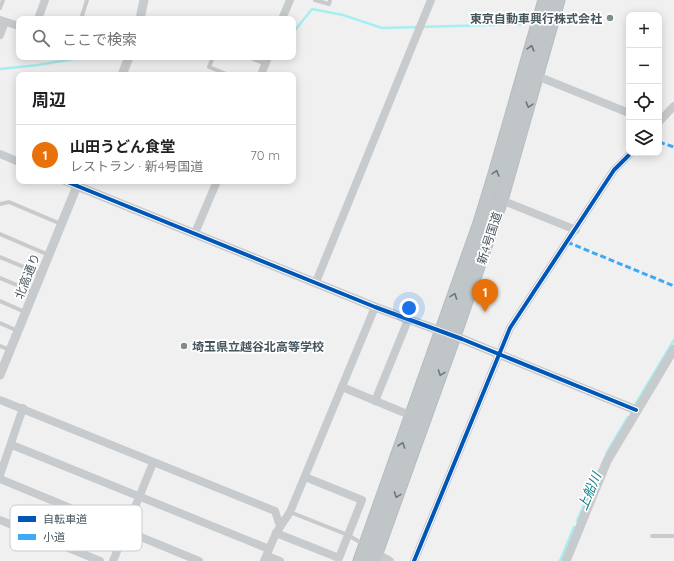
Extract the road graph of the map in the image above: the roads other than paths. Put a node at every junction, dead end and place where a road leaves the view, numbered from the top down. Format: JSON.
{"nodes":[{"id":1,"x":4,"y":0,"type":"edge"},
{"id":2,"x":45,"y":0,"type":"edge"},
{"id":3,"x":87,"y":0,"type":"edge"},
{"id":4,"x":144,"y":0,"type":"edge"},
{"id":5,"x":290,"y":0,"type":"edge"},
{"id":6,"x":315,"y":0,"type":"edge"},
{"id":7,"x":330,"y":0,"type":"edge"},
{"id":8,"x":431,"y":0,"type":"edge"},
{"id":9,"x":545,"y":0,"type":"edge"},
{"id":10,"x":558,"y":0,"type":"edge"},
{"id":11,"x":0,"y":8,"type":"edge"},
{"id":12,"x":39,"y":16,"type":"edge"},
{"id":13,"x":82,"y":16,"type":"edge"},
{"id":14,"x":141,"y":16,"type":"edge"},
{"id":15,"x":283,"y":16,"type":"edge"},
{"id":16,"x":2,"y":21,"type":"edge"},
{"id":17,"x":16,"y":25,"type":"edge"},
{"id":18,"x":0,"y":35,"type":"edge"},
{"id":19,"x":128,"y":60,"type":"edge"},
{"id":20,"x":212,"y":60,"type":"edge"},
{"id":21,"x":267,"y":61,"type":"edge"},
{"id":22,"x":123,"y":72,"type":"edge"},
{"id":23,"x":222,"y":72,"type":"edge"},
{"id":24,"x":262,"y":72,"type":"edge"},
{"id":25,"x":537,"y":76,"type":"junction"},
{"id":26,"x":674,"y":106,"type":"edge"},
{"id":27,"x":626,"y":112,"type":"edge"},
{"id":28,"x":661,"y":120,"type":"edge"},
{"id":29,"x":0,"y":154,"type":"edge"},
{"id":30,"x":628,"y":156,"type":"edge"},
{"id":31,"x":16,"y":161,"type":"edge"},
{"id":32,"x":78,"y":184,"type":"edge"},
{"id":33,"x":80,"y":184,"type":"edge"},
{"id":34,"x":216,"y":184,"type":"edge"},
{"id":35,"x":501,"y":200,"type":"junction"},
{"id":36,"x":0,"y":204,"type":"edge"},
{"id":37,"x":61,"y":224,"type":"junction"},
{"id":38,"x":576,"y":230,"type":"junction"},
{"id":39,"x":195,"y":233,"type":"junction"},
{"id":40,"x":0,"y":234,"type":"edge"},
{"id":41,"x":49,"y":255,"type":"junction"},
{"id":42,"x":0,"y":257,"type":"edge"},
{"id":43,"x":41,"y":274,"type":"junction"},
{"id":44,"x":0,"y":278,"type":"edge"},
{"id":45,"x":316,"y":282,"type":"junction"},
{"id":46,"x":34,"y":292,"type":"junction"},
{"id":47,"x":0,"y":301,"type":"edge"},
{"id":48,"x":375,"y":307,"type":"junction"},
{"id":49,"x":25,"y":312,"type":"junction"},
{"id":50,"x":408,"y":320,"type":"junction"},
{"id":51,"x":0,"y":323,"type":"edge"},
{"id":52,"x":18,"y":330,"type":"junction"},
{"id":53,"x":441,"y":332,"type":"junction"},
{"id":54,"x":454,"y":336,"type":"junction"},
{"id":55,"x":0,"y":346,"type":"edge"},
{"id":56,"x":674,"y":349,"type":"edge"},
{"id":57,"x":10,"y":350,"type":"junction"},
{"id":58,"x":498,"y":353,"type":"junction"},
{"id":59,"x":0,"y":374,"type":"edge"},
{"id":60,"x":342,"y":386,"type":"junction"},
{"id":61,"x":0,"y":400,"type":"edge"},
{"id":62,"x":375,"y":400,"type":"junction"},
{"id":63,"x":23,"y":408,"type":"junction"},
{"id":64,"x":632,"y":408,"type":"junction"},
{"id":65,"x":412,"y":416,"type":"junction"},
{"id":66,"x":12,"y":444,"type":"junction"},
{"id":67,"x":153,"y":463,"type":"junction"},
{"id":68,"x":0,"y":475,"type":"edge"},
{"id":69,"x":305,"y":477,"type":"junction"},
{"id":70,"x":0,"y":479,"type":"edge"},
{"id":71,"x":139,"y":497,"type":"junction"},
{"id":72,"x":62,"y":505,"type":"edge"},
{"id":73,"x":135,"y":505,"type":"edge"},
{"id":74,"x":290,"y":512,"type":"junction"},
{"id":75,"x":0,"y":520,"type":"edge"},
{"id":76,"x":10,"y":524,"type":"edge"},
{"id":77,"x":280,"y":526,"type":"junction"},
{"id":78,"x":276,"y":533,"type":"junction"},
{"id":79,"x":348,"y":535,"type":"junction"},
{"id":80,"x":652,"y":536,"type":"dead end"},
{"id":81,"x":674,"y":536,"type":"edge"},
{"id":82,"x":142,"y":538,"type":"edge"},
{"id":83,"x":76,"y":551,"type":"edge"},
{"id":84,"x":117,"y":551,"type":"edge"},
{"id":85,"x":372,"y":553,"type":"edge"},
{"id":86,"x":267,"y":555,"type":"edge"},
{"id":87,"x":338,"y":560,"type":"edge"},
{"id":88,"x":100,"y":561,"type":"edge"},
{"id":89,"x":113,"y":561,"type":"edge"},
{"id":90,"x":199,"y":561,"type":"edge"},
{"id":91,"x":280,"y":561,"type":"edge"},
{"id":92,"x":360,"y":561,"type":"edge"},
{"id":93,"x":390,"y":561,"type":"edge"},
{"id":94,"x":414,"y":561,"type":"edge"},
{"id":95,"x":566,"y":561,"type":"edge"}],
"edges":[{"from":1,"to":11,"type":"lane"},
{"from":2,"to":12,"type":"street"},
{"from":3,"to":13,"type":"lane"},
{"from":4,"to":14,"type":"street"},
{"from":5,"to":15,"type":"street"},
{"from":6,"to":7,"type":"lane"},
{"from":8,"to":45,"type":"street"},
{"from":53,"to":9,"type":"highway","name":"新4号国道","one_way":true},
{"from":10,"to":25,"type":"highway","name":"新4号国道"},
{"from":16,"to":17,"type":"street"},
{"from":16,"to":18,"type":"street"},
{"from":19,"to":22,"type":"street"},
{"from":20,"to":23,"type":"lane"},
{"from":21,"to":24,"type":"street"},
{"from":25,"to":27,"type":"street"},
{"from":25,"to":35,"type":"highway","name":"新4号国道","one_way":true},
{"from":26,"to":28,"type":"street"},
{"from":29,"to":31,"type":"street"},
{"from":30,"to":38,"type":"street"},
{"from":32,"to":37,"type":"street","name":"北高通り"},
{"from":33,"to":39,"type":"street"},
{"from":34,"to":39,"type":"street"},
{"from":35,"to":38,"type":"street"},
{"from":35,"to":54,"type":"highway","name":"新4号国道"},
{"from":36,"to":37,"type":"lane"},
{"from":37,"to":41,"type":"street","name":"北高通り"},
{"from":38,"to":58,"type":"street"},
{"from":39,"to":45,"type":"street"},
{"from":40,"to":41,"type":"lane"},
{"from":41,"to":43,"type":"street","name":"北高通り"},
{"from":42,"to":43,"type":"lane"},
{"from":43,"to":46,"type":"street","name":"北高通り"},
{"from":44,"to":46,"type":"lane"},
{"from":45,"to":48,"type":"street"},
{"from":46,"to":49,"type":"street","name":"北高通り"},
{"from":47,"to":49,"type":"lane"},
{"from":48,"to":50,"type":"street"},
{"from":48,"to":60,"type":"street"},
{"from":49,"to":52,"type":"street","name":"北高通り"},
{"from":50,"to":53,"type":"street"},
{"from":50,"to":62,"type":"street"},
{"from":51,"to":52,"type":"lane"},
{"from":52,"to":57,"type":"street","name":"北高通り"},
{"from":53,"to":54,"type":"street"},
{"from":53,"to":65,"type":"highway","name":"新4号国道"},
{"from":54,"to":58,"type":"street"},
{"from":54,"to":85,"type":"highway","name":"新4号国道","one_way":true},
{"from":55,"to":57,"type":"lane"},
{"from":56,"to":64,"type":"street"},
{"from":57,"to":59,"type":"street","name":"北高通り"},
{"from":58,"to":64,"type":"street"},
{"from":58,"to":94,"type":"street"},
{"from":60,"to":62,"type":"street"},
{"from":60,"to":69,"type":"street"},
{"from":61,"to":63,"type":"street"},
{"from":62,"to":65,"type":"street"},
{"from":63,"to":66,"type":"street"},
{"from":63,"to":67,"type":"street"},
{"from":64,"to":95,"type":"street"},
{"from":85,"to":65,"type":"highway","name":"新4号国道","one_way":true},
{"from":66,"to":68,"type":"street"},
{"from":66,"to":71,"type":"street"},
{"from":67,"to":71,"type":"street"},
{"from":67,"to":77,"type":"street"},
{"from":69,"to":74,"type":"street"},
{"from":69,"to":79,"type":"street"},
{"from":70,"to":72,"type":"street"},
{"from":71,"to":73,"type":"street"},
{"from":71,"to":86,"type":"street"},
{"from":74,"to":77,"type":"street"},
{"from":74,"to":79,"type":"lane"},
{"from":75,"to":76,"type":"street"},
{"from":77,"to":78,"type":"street"},
{"from":78,"to":86,"type":"street"},
{"from":78,"to":87,"type":"street"},
{"from":79,"to":85,"type":"lane"},
{"from":79,"to":87,"type":"street"},
{"from":80,"to":81,"type":"lane"},
{"from":82,"to":90,"type":"street"},
{"from":83,"to":88,"type":"street"},
{"from":84,"to":89,"type":"street"},
{"from":85,"to":92,"type":"highway","name":"新4号国道"},
{"from":85,"to":93,"type":"street"},
{"from":86,"to":91,"type":"street"}]}
